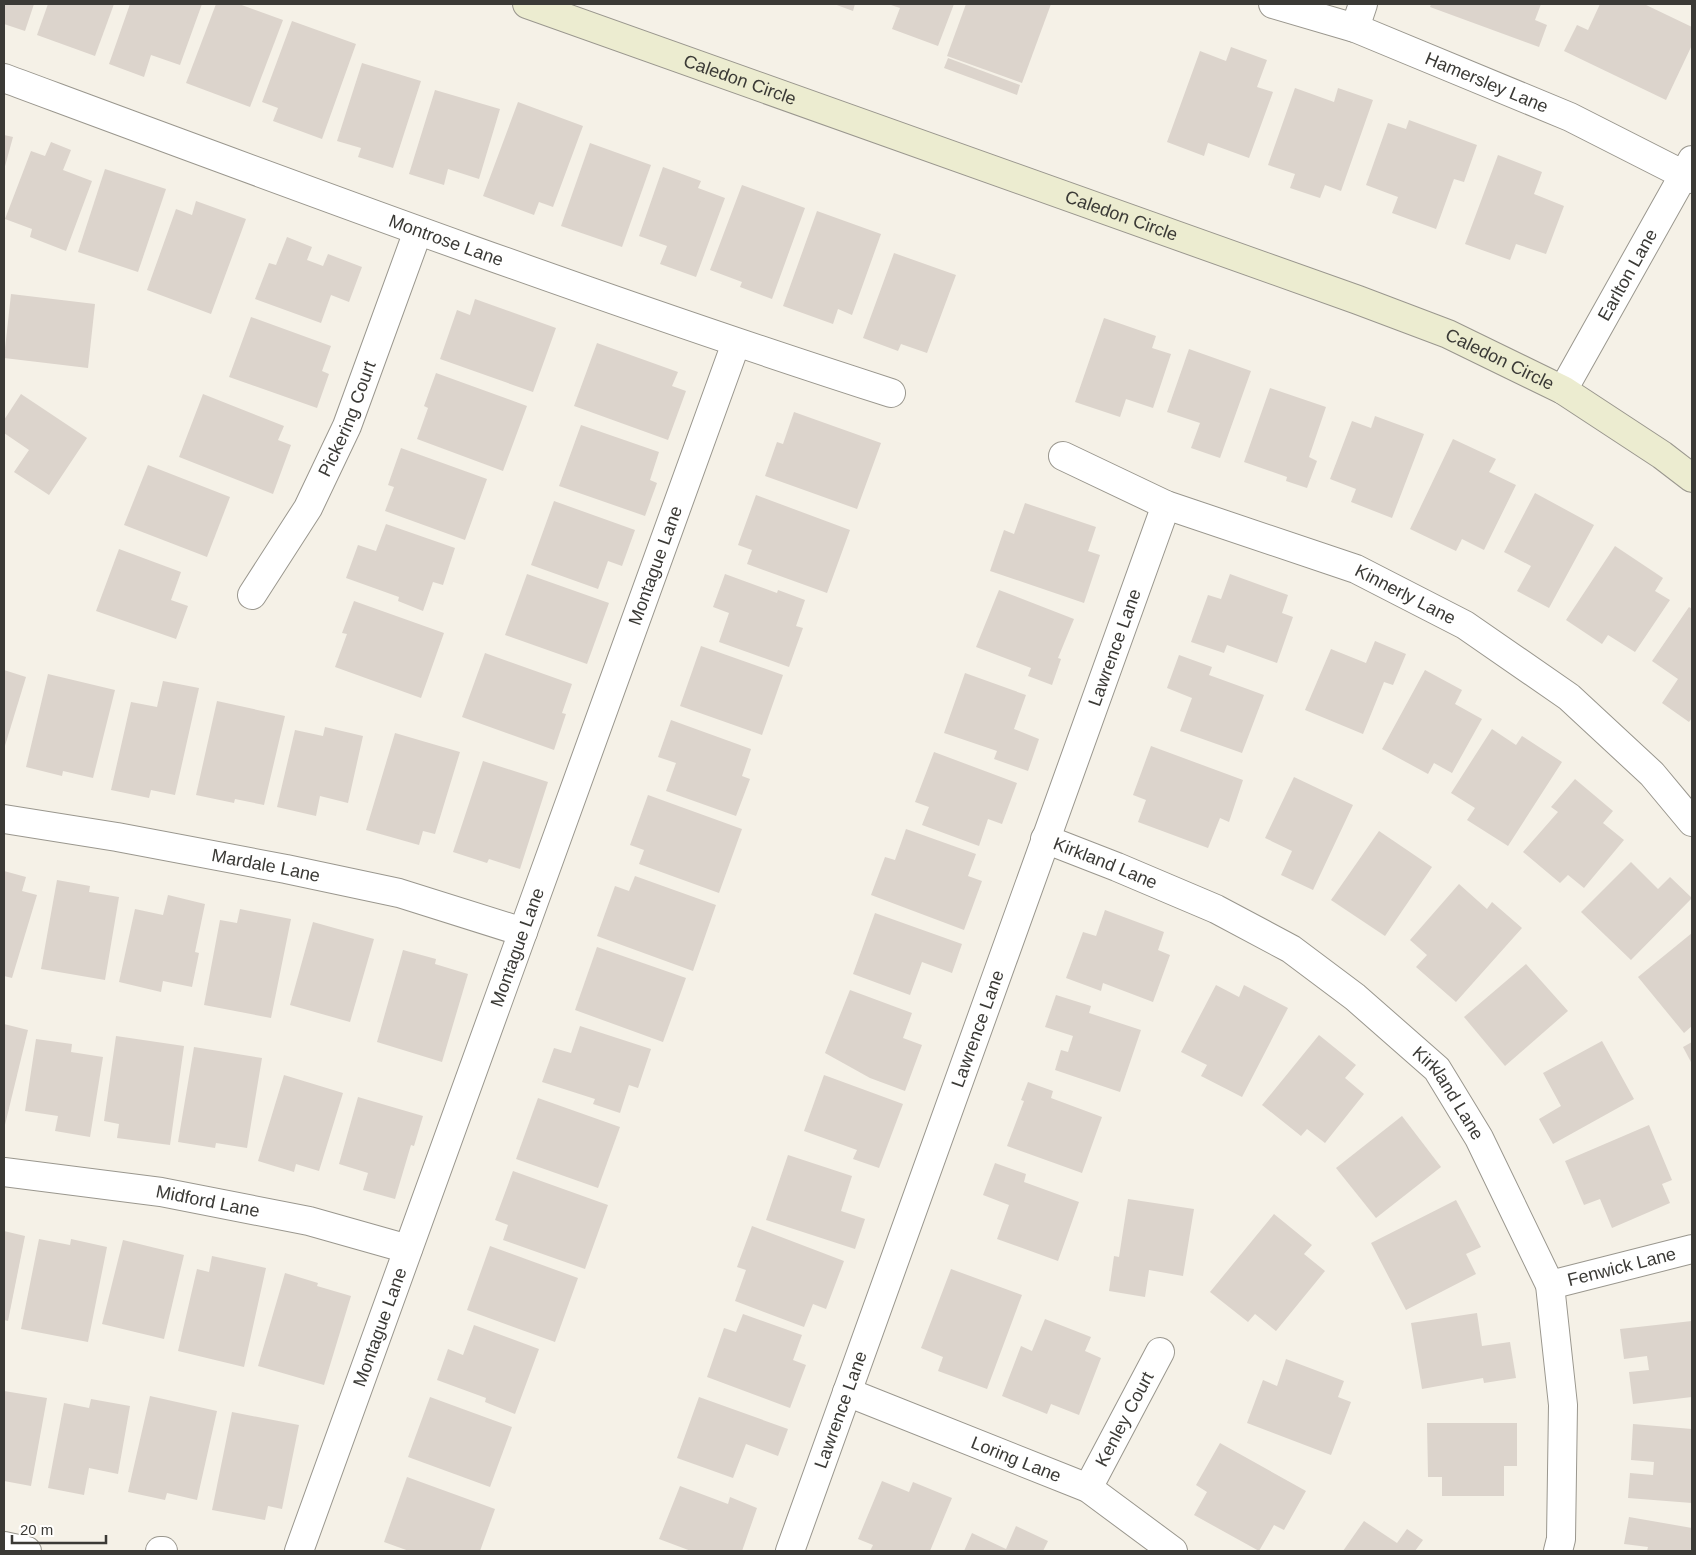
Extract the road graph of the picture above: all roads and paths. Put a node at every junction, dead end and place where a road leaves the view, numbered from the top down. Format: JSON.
{"nodes":[{"id":1,"x":527,"y":4,"type":"edge"},
{"id":2,"x":1272,"y":4,"type":"edge"},
{"id":3,"x":1359,"y":16,"type":"edge"},
{"id":4,"x":4,"y":78,"type":"edge"},
{"id":5,"x":1690,"y":171,"type":"edge"},
{"id":6,"x":418,"y":232,"type":"junction"},
{"id":7,"x":736,"y":343,"type":"junction"},
{"id":8,"x":1563,"y":390,"type":"junction"},
{"id":9,"x":891,"y":393,"type":"dead end"},
{"id":10,"x":1064,"y":456,"type":"dead end"},
{"id":11,"x":1692,"y":478,"type":"edge"},
{"id":12,"x":1166,"y":505,"type":"junction"},
{"id":13,"x":252,"y":595,"type":"dead end"},
{"id":14,"x":4,"y":819,"type":"edge"},
{"id":15,"x":1692,"y":822,"type":"edge"},
{"id":16,"x":1046,"y":839,"type":"junction"},
{"id":17,"x":523,"y":932,"type":"junction"},
{"id":18,"x":4,"y":1172,"type":"edge"},
{"id":19,"x":408,"y":1248,"type":"junction"},
{"id":20,"x":1692,"y":1249,"type":"edge"},
{"id":21,"x":1550,"y":1285,"type":"junction"},
{"id":22,"x":1160,"y":1352,"type":"dead end"},
{"id":23,"x":847,"y":1392,"type":"junction"},
{"id":24,"x":1088,"y":1488,"type":"junction"},
{"id":25,"x":4,"y":1546,"type":"edge"},
{"id":26,"x":27,"y":1551,"type":"edge"},
{"id":27,"x":299,"y":1551,"type":"edge"},
{"id":28,"x":790,"y":1551,"type":"edge"},
{"id":29,"x":1173,"y":1551,"type":"edge"},
{"id":30,"x":1558,"y":1551,"type":"edge"}],
"edges":[{"from":1,"to":8,"type":"street","name":"Caledon Circle"},
{"from":2,"to":3,"type":"street","name":"Hamersley Lane"},
{"from":3,"to":5,"type":"street","name":"Hamersley Lane"},
{"from":4,"to":6,"type":"street","name":"Montrose Lane"},
{"from":5,"to":8,"type":"street","name":"Earlton Lane"},
{"from":6,"to":7,"type":"street","name":"Montrose Lane"},
{"from":6,"to":13,"type":"street","name":"Pickering Court"},
{"from":7,"to":9,"type":"street","name":"Montrose Lane"},
{"from":7,"to":17,"type":"street","name":"Montague Lane"},
{"from":8,"to":11,"type":"street","name":"Caledon Circle"},
{"from":10,"to":12,"type":"street","name":"Kinnerly Lane"},
{"from":12,"to":15,"type":"street","name":"Kinnerly Lane"},
{"from":12,"to":16,"type":"street","name":"Lawrence Lane"},
{"from":14,"to":17,"type":"street","name":"Mardale Lane"},
{"from":16,"to":21,"type":"street","name":"Kirkland Lane"},
{"from":16,"to":23,"type":"street","name":"Lawrence Lane"},
{"from":17,"to":19,"type":"street","name":"Montague Lane"},
{"from":18,"to":19,"type":"street","name":"Midford Lane"},
{"from":19,"to":27,"type":"street","name":"Montague Lane"},
{"from":20,"to":21,"type":"street","name":"Fenwick Lane"},
{"from":21,"to":30,"type":"street","name":"Kirkland Lane"},
{"from":22,"to":24,"type":"street","name":"Kenley Court"},
{"from":23,"to":24,"type":"street","name":"Loring Lane"},
{"from":23,"to":28,"type":"street","name":"Lawrence Lane"},
{"from":24,"to":29,"type":"street","name":"Loring Lane"},
{"from":25,"to":26,"type":"street"}]}
